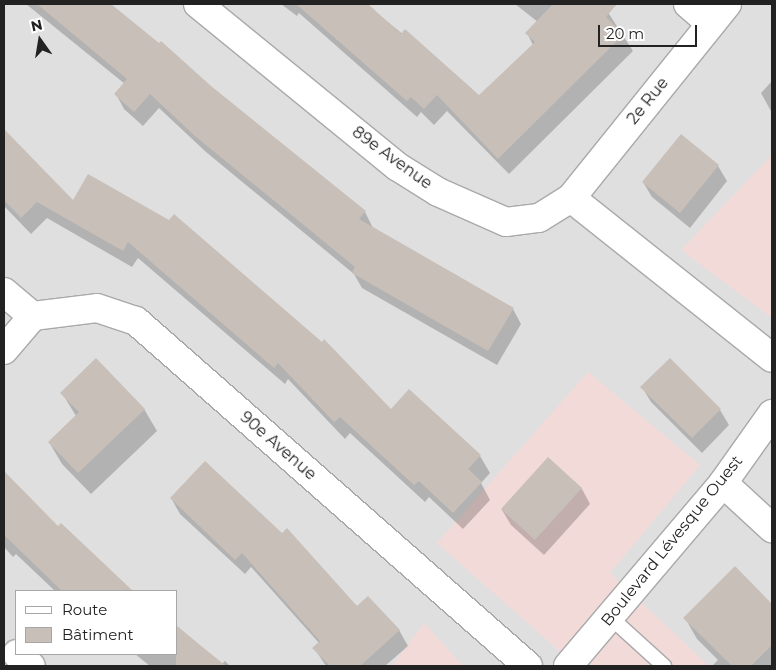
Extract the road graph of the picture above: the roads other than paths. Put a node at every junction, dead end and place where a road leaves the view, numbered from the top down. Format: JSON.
{"nodes":[{"id":1,"x":198,"y":4,"type":"edge"},
{"id":2,"x":688,"y":4,"type":"edge"},
{"id":3,"x":719,"y":13,"type":"edge"},
{"id":4,"x":570,"y":198,"type":"junction"},
{"id":5,"x":4,"y":292,"type":"edge"},
{"id":6,"x":33,"y":316,"type":"junction"},
{"id":7,"x":4,"y":350,"type":"edge"},
{"id":8,"x":772,"y":358,"type":"edge"},
{"id":9,"x":772,"y":414,"type":"edge"},
{"id":10,"x":723,"y":483,"type":"junction"},
{"id":11,"x":772,"y":528,"type":"edge"},
{"id":12,"x":610,"y":617,"type":"junction"},
{"id":13,"x":4,"y":642,"type":"edge"},
{"id":14,"x":15,"y":651,"type":"edge"},
{"id":15,"x":19,"y":655,"type":"edge"},
{"id":16,"x":31,"y":666,"type":"edge"},
{"id":17,"x":528,"y":666,"type":"edge"},
{"id":18,"x":568,"y":666,"type":"edge"},
{"id":19,"x":664,"y":666,"type":"edge"}],
"edges":[{"from":1,"to":4,"type":"street","name":"89e Avenue"},
{"from":2,"to":3,"type":"street"},
{"from":3,"to":4,"type":"street","name":"2e Rue"},
{"from":4,"to":8,"type":"street"},
{"from":5,"to":6,"type":"street"},
{"from":6,"to":7,"type":"street"},
{"from":6,"to":17,"type":"street","name":"90e Avenue"},
{"from":9,"to":10,"type":"street","name":"Boulevard Lévesque Ouest"},
{"from":10,"to":11,"type":"street"},
{"from":10,"to":12,"type":"street","name":"Boulevard Lévesque Ouest"},
{"from":12,"to":18,"type":"street","name":"Boulevard Lévesque Ouest"},
{"from":12,"to":19,"type":"lane"},
{"from":13,"to":14,"type":"street"},
{"from":15,"to":16,"type":"street"}]}
